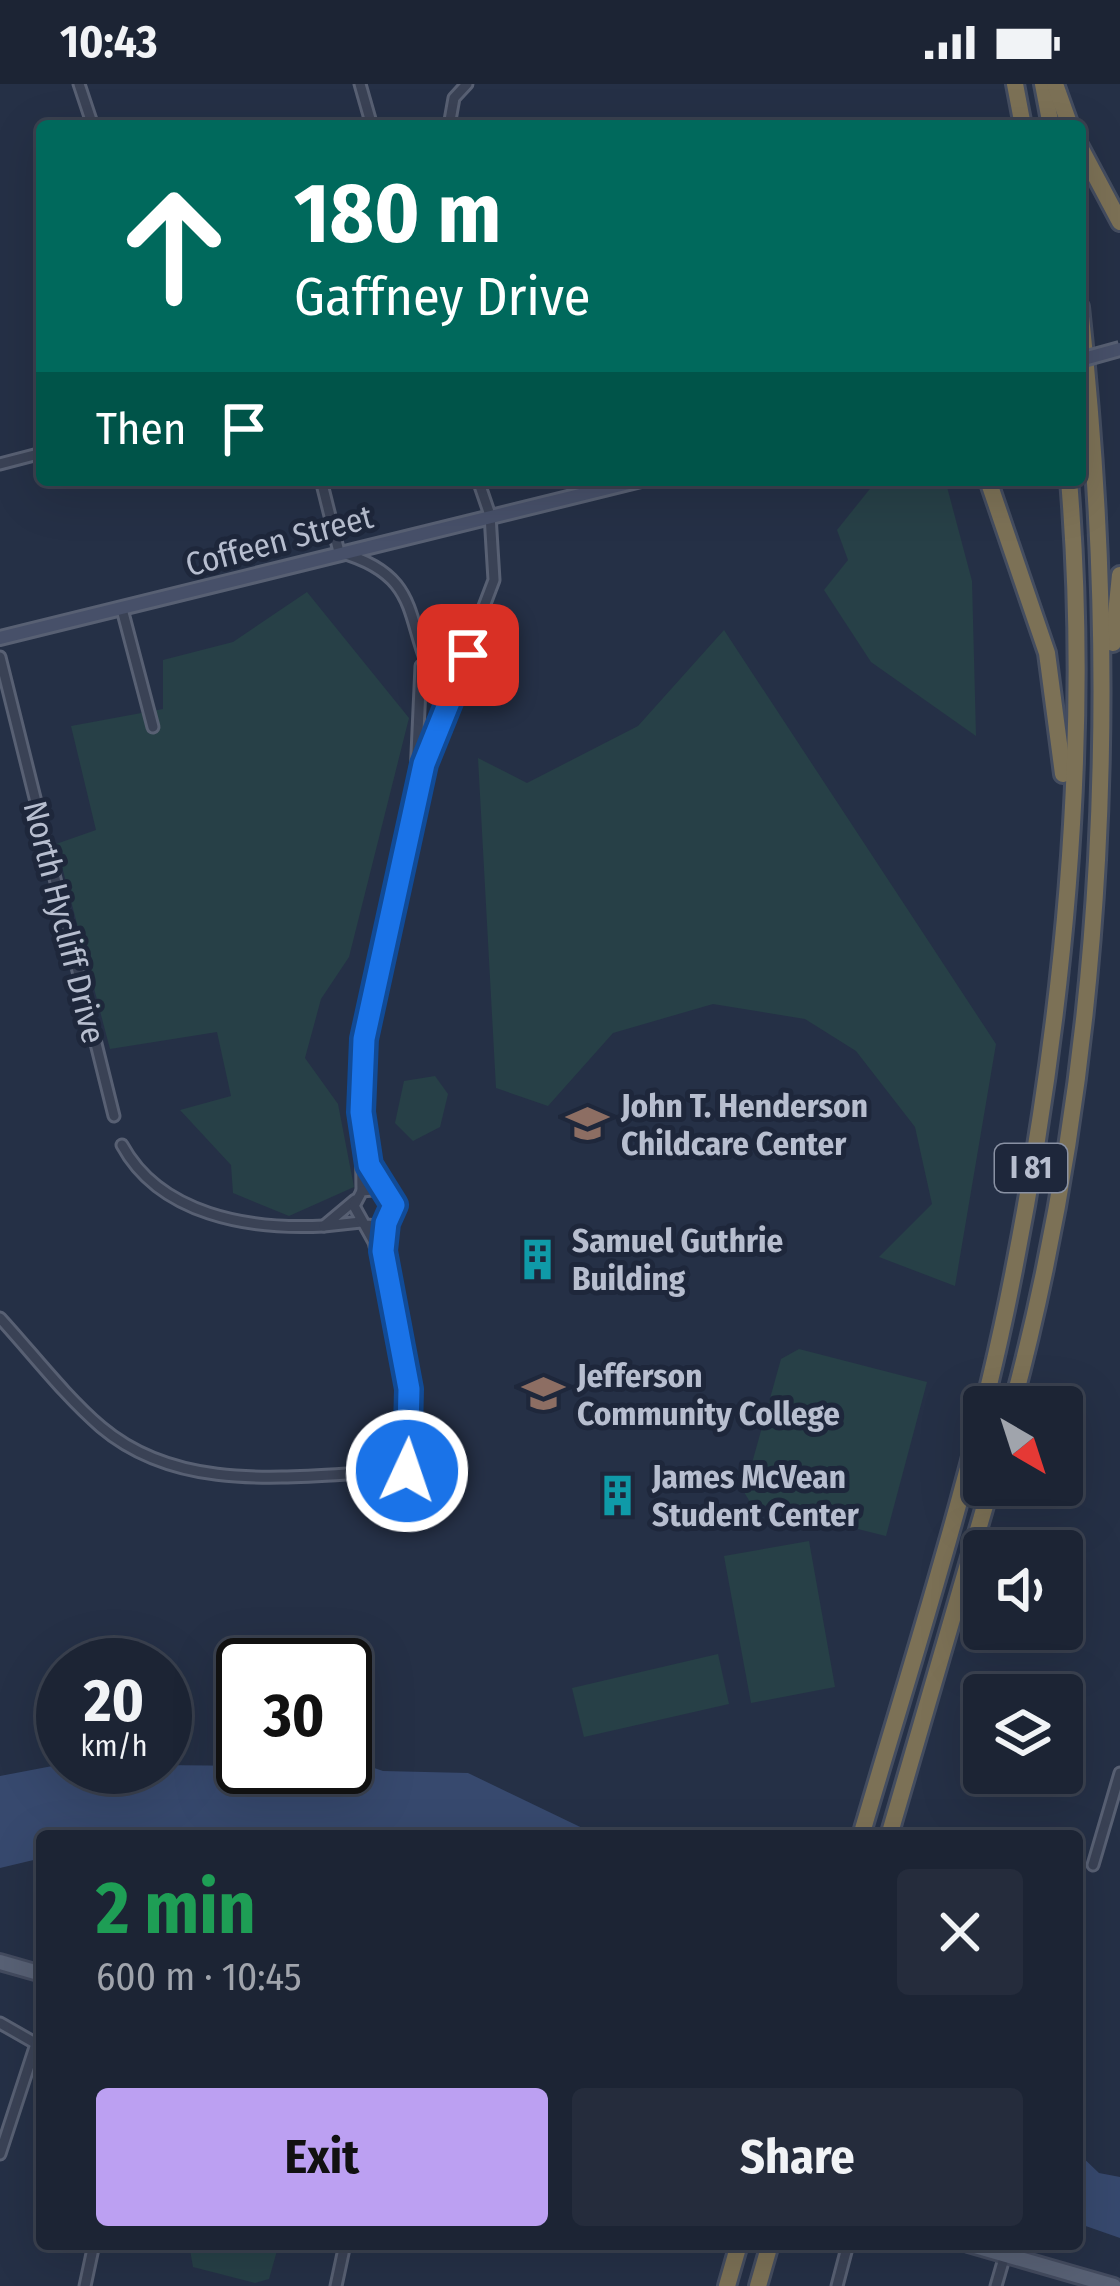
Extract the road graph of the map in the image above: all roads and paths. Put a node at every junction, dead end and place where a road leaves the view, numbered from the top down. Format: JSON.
{"nodes":[{"id":1,"x":79,"y":84,"type":"edge"},
{"id":2,"x":360,"y":84,"type":"edge"},
{"id":3,"x":467,"y":84,"type":"edge"},
{"id":4,"x":1011,"y":84,"type":"edge"},
{"id":5,"x":1043,"y":84,"type":"edge"},
{"id":6,"x":1055,"y":84,"type":"edge"},
{"id":7,"x":91,"y":120,"type":"edge"},
{"id":8,"x":370,"y":120,"type":"edge"},
{"id":9,"x":450,"y":120,"type":"edge"},
{"id":10,"x":1010,"y":120,"type":"edge"},
{"id":11,"x":1021,"y":120,"type":"edge"},
{"id":12,"x":1050,"y":120,"type":"edge"},
{"id":13,"x":1068,"y":120,"type":"edge"},
{"id":14,"x":1086,"y":158,"type":"edge"},
{"id":15,"x":1120,"y":222,"type":"edge"},
{"id":16,"x":1120,"y":349,"type":"edge"},
{"id":17,"x":1086,"y":358,"type":"edge"},
{"id":18,"x":1086,"y":387,"type":"edge"},
{"id":19,"x":36,"y":455,"type":"edge"},
{"id":20,"x":0,"y":464,"type":"edge"},
{"id":21,"x":322,"y":486,"type":"edge"},
{"id":22,"x":480,"y":486,"type":"edge"},
{"id":23,"x":615,"y":486,"type":"edge"},
{"id":24,"x":990,"y":486,"type":"edge"},
{"id":25,"x":1069,"y":486,"type":"edge"},
{"id":26,"x":490,"y":515,"type":"junction"},
{"id":27,"x":338,"y":552,"type":"junction"},
{"id":28,"x":1120,"y":575,"type":"edge"},
{"id":29,"x":122,"y":609,"type":"junction"},
{"id":30,"x":0,"y":638,"type":"edge"},
{"id":31,"x":421,"y":649,"type":"junction"},
{"id":32,"x":0,"y":657,"type":"edge"},
{"id":33,"x":448,"y":700,"type":"junction"},
{"id":34,"x":153,"y":728,"type":"dead end"},
{"id":35,"x":1101,"y":782,"type":"junction"},
{"id":36,"x":415,"y":800,"type":"junction"},
{"id":37,"x":1069,"y":850,"type":"junction"},
{"id":38,"x":361,"y":1112,"type":"junction"},
{"id":39,"x":114,"y":1116,"type":"dead end"},
{"id":40,"x":122,"y":1145,"type":"dead end"},
{"id":41,"x":383,"y":1189,"type":"junction"},
{"id":42,"x":359,"y":1195,"type":"junction"},
{"id":43,"x":364,"y":1223,"type":"junction"},
{"id":44,"x":386,"y":1223,"type":"junction"},
{"id":45,"x":324,"y":1226,"type":"junction"},
{"id":46,"x":0,"y":1318,"type":"edge"},
{"id":47,"x":400,"y":1351,"type":"junction"},
{"id":48,"x":1017,"y":1386,"type":"edge"},
{"id":49,"x":985,"y":1506,"type":"edge"},
{"id":50,"x":1120,"y":1773,"type":"edge"},
{"id":51,"x":863,"y":1830,"type":"edge"},
{"id":52,"x":891,"y":1830,"type":"edge"},
{"id":53,"x":1093,"y":1865,"type":"dead end"},
{"id":54,"x":0,"y":1965,"type":"edge"},
{"id":55,"x":36,"y":1973,"type":"edge"},
{"id":56,"x":0,"y":2023,"type":"edge"},
{"id":57,"x":36,"y":2043,"type":"edge"},
{"id":58,"x":36,"y":2053,"type":"edge"},
{"id":59,"x":0,"y":2154,"type":"edge"},
{"id":60,"x":93,"y":2250,"type":"edge"},
{"id":61,"x":344,"y":2250,"type":"edge"},
{"id":62,"x":737,"y":2250,"type":"edge"},
{"id":63,"x":768,"y":2250,"type":"edge"},
{"id":64,"x":846,"y":2250,"type":"edge"},
{"id":65,"x":988,"y":2250,"type":"edge"},
{"id":66,"x":1005,"y":2255,"type":"junction"},
{"id":67,"x":85,"y":2286,"type":"edge"},
{"id":68,"x":336,"y":2286,"type":"edge"},
{"id":69,"x":727,"y":2286,"type":"edge"},
{"id":70,"x":758,"y":2286,"type":"edge"},
{"id":71,"x":837,"y":2286,"type":"edge"},
{"id":72,"x":996,"y":2286,"type":"edge"},
{"id":73,"x":1114,"y":2286,"type":"edge"}],
"edges":[{"from":1,"to":7,"type":"street"},
{"from":2,"to":8,"type":"street"},
{"from":3,"to":9,"type":"street"},
{"from":4,"to":10,"type":"highway"},
{"from":4,"to":11,"type":"highway"},
{"from":5,"to":12,"type":"highway"},
{"from":6,"to":13,"type":"highway"},
{"from":14,"to":15,"type":"highway"},
{"from":16,"to":17,"type":"main road","bridge":true},
{"from":18,"to":35,"type":"highway","number":"I 81"},
{"from":19,"to":20,"type":"street"},
{"from":21,"to":27,"type":"street"},
{"from":22,"to":26,"type":"street"},
{"from":23,"to":26,"type":"main road","name":"Coffeen Street"},
{"from":24,"to":37,"type":"highway"},
{"from":25,"to":37,"type":"highway","number":"I 81"},
{"from":26,"to":27,"type":"main road","name":"Coffeen Street"},
{"from":26,"to":33,"type":"street"},
{"from":27,"to":29,"type":"main road","name":"Coffeen Street"},
{"from":27,"to":31,"type":"street"},
{"from":28,"to":35,"type":"highway"},
{"from":29,"to":30,"type":"main road","name":"Coffeen Street"},
{"from":29,"to":34,"type":"street"},
{"from":31,"to":33,"type":"street"},
{"from":31,"to":36,"type":"street"},
{"from":32,"to":39,"type":"street","name":"North Hycliff Drive"},
{"from":33,"to":36,"type":"street"},
{"from":35,"to":48,"type":"highway","number":"I 81"},
{"from":36,"to":38,"type":"street"},
{"from":37,"to":51,"type":"highway","number":"I 81"},
{"from":38,"to":41,"type":"street"},
{"from":38,"to":42,"type":"street"},
{"from":40,"to":45,"type":"street"},
{"from":41,"to":42,"type":"street"},
{"from":41,"to":44,"type":"street"},
{"from":42,"to":43,"type":"street"},
{"from":42,"to":45,"type":"street"},
{"from":43,"to":44,"type":"street"},
{"from":43,"to":45,"type":"street"},
{"from":43,"to":47,"type":"street"},
{"from":44,"to":47,"type":"street"},
{"from":46,"to":47,"type":"street"},
{"from":49,"to":52,"type":"highway"},
{"from":50,"to":53,"type":"street"},
{"from":54,"to":55,"type":"main road"},
{"from":56,"to":57,"type":"street"},
{"from":58,"to":59,"type":"street"},
{"from":60,"to":67,"type":"street"},
{"from":61,"to":68,"type":"street"},
{"from":62,"to":69,"type":"highway"},
{"from":63,"to":70,"type":"highway"},
{"from":64,"to":71,"type":"street"},
{"from":65,"to":66,"type":"main road"},
{"from":66,"to":72,"type":"street"},
{"from":66,"to":73,"type":"main road"}]}
